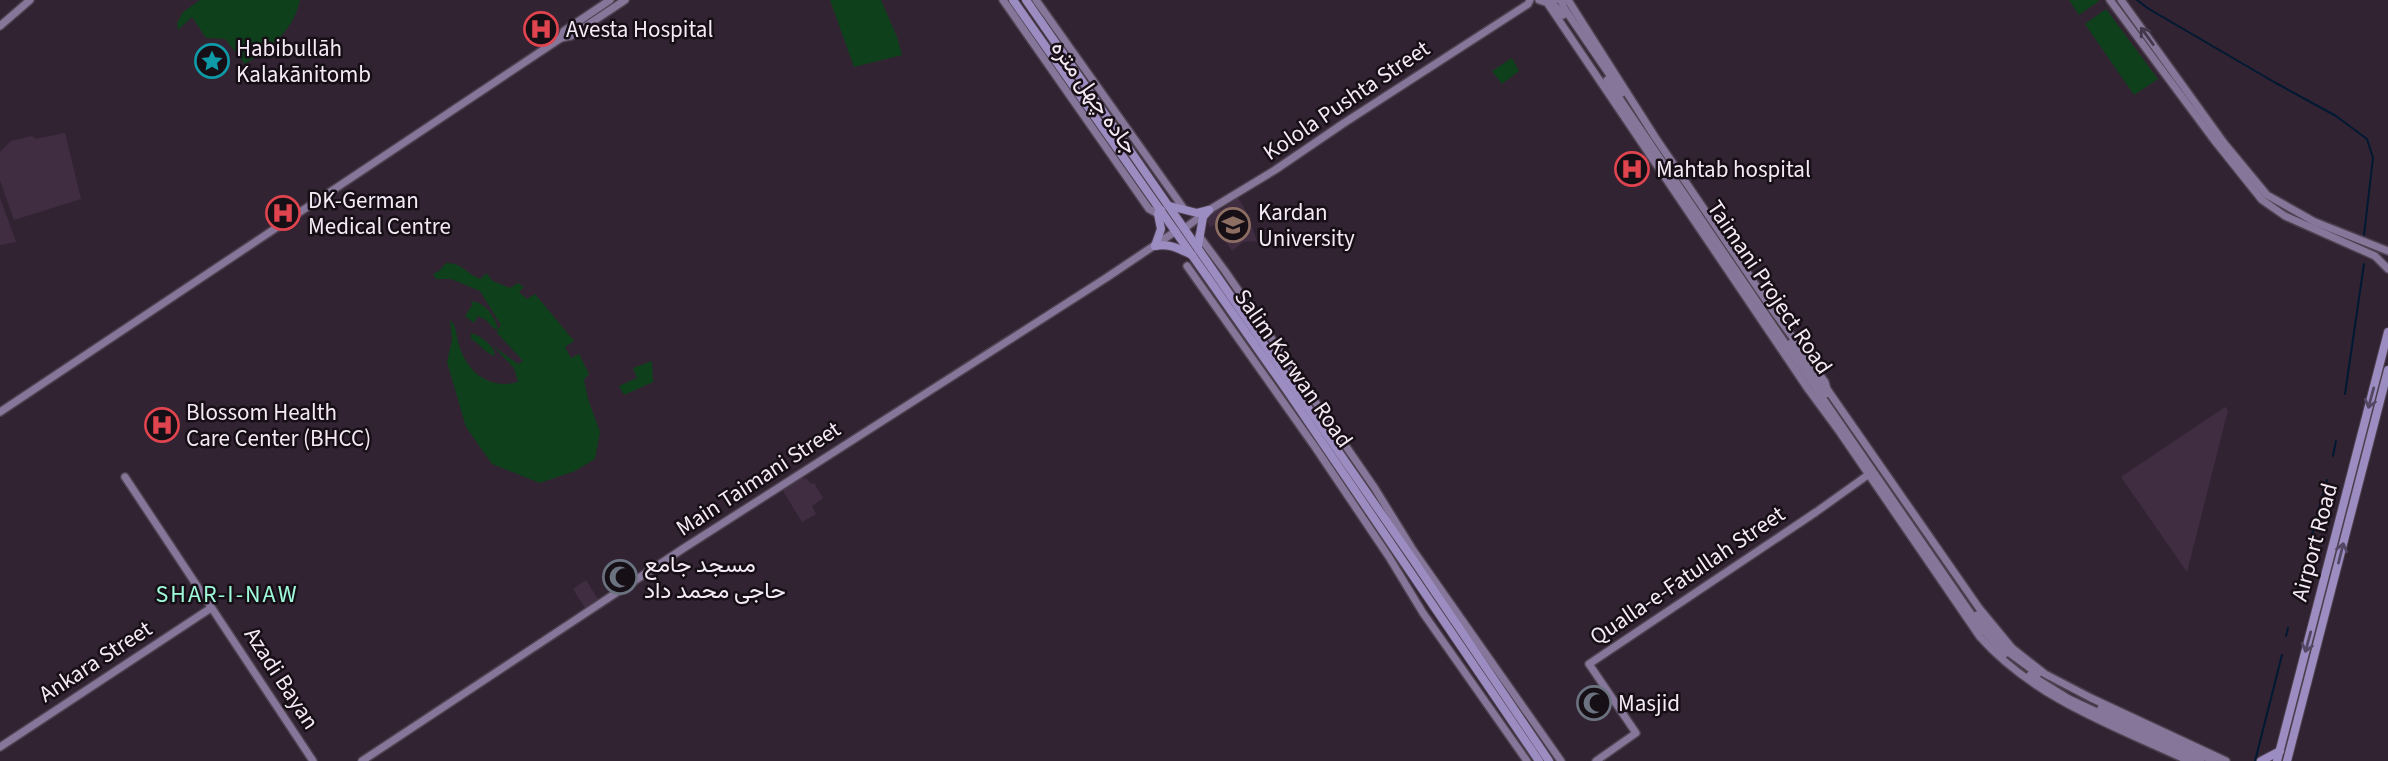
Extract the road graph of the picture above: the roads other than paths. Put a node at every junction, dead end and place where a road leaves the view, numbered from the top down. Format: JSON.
{"nodes":[{"id":1,"x":30,"y":0,"type":"edge"},
{"id":2,"x":610,"y":0,"type":"edge"},
{"id":3,"x":625,"y":0,"type":"edge"},
{"id":4,"x":1003,"y":0,"type":"edge"},
{"id":5,"x":1013,"y":0,"type":"edge"},
{"id":6,"x":1026,"y":0,"type":"edge"},
{"id":7,"x":1036,"y":0,"type":"edge"},
{"id":8,"x":1568,"y":0,"type":"edge"},
{"id":9,"x":2110,"y":0,"type":"edge"},
{"id":10,"x":2121,"y":0,"type":"edge"},
{"id":11,"x":1549,"y":1,"type":"edge"},
{"id":12,"x":1529,"y":2,"type":"edge"},
{"id":13,"x":0,"y":26,"type":"edge"},
{"id":14,"x":561,"y":38,"type":"junction"},
{"id":15,"x":1057,"y":52,"type":"junction"},
{"id":16,"x":1131,"y":143,"type":"junction"},
{"id":17,"x":1139,"y":186,"type":"junction"},
{"id":18,"x":1184,"y":209,"type":"junction"},
{"id":19,"x":1163,"y":210,"type":"junction"},
{"id":20,"x":1209,"y":210,"type":"junction"},
{"id":21,"x":1180,"y":229,"type":"junction"},
{"id":22,"x":1155,"y":246,"type":"junction"},
{"id":23,"x":1203,"y":250,"type":"junction"},
{"id":24,"x":2388,"y":251,"type":"edge"},
{"id":25,"x":1192,"y":255,"type":"junction"},
{"id":26,"x":1187,"y":266,"type":"dead end"},
{"id":27,"x":2388,"y":269,"type":"edge"},
{"id":28,"x":1222,"y":274,"type":"junction"},
{"id":29,"x":2388,"y":332,"type":"edge"},
{"id":30,"x":2388,"y":370,"type":"edge"},
{"id":31,"x":0,"y":412,"type":"edge"},
{"id":32,"x":1875,"y":470,"type":"junction"},
{"id":33,"x":125,"y":477,"type":"dead end"},
{"id":34,"x":1409,"y":560,"type":"junction"},
{"id":35,"x":211,"y":608,"type":"junction"},
{"id":36,"x":2008,"y":655,"type":"junction"},
{"id":37,"x":2018,"y":664,"type":"junction"},
{"id":38,"x":1502,"y":684,"type":"junction"},
{"id":39,"x":1537,"y":735,"type":"junction"},
{"id":40,"x":1523,"y":736,"type":"junction"},
{"id":41,"x":1514,"y":742,"type":"junction"},
{"id":42,"x":0,"y":747,"type":"edge"},
{"id":43,"x":2280,"y":751,"type":"junction"},
{"id":44,"x":313,"y":761,"type":"edge"},
{"id":45,"x":362,"y":761,"type":"edge"},
{"id":46,"x":1527,"y":761,"type":"edge"},
{"id":47,"x":1539,"y":761,"type":"edge"},
{"id":48,"x":1549,"y":761,"type":"edge"},
{"id":49,"x":1561,"y":761,"type":"edge"},
{"id":50,"x":1595,"y":761,"type":"edge"},
{"id":51,"x":2189,"y":761,"type":"edge"},
{"id":52,"x":2201,"y":761,"type":"edge"},
{"id":53,"x":2214,"y":761,"type":"edge"},
{"id":54,"x":2226,"y":761,"type":"edge"},
{"id":55,"x":2261,"y":761,"type":"edge"},
{"id":56,"x":2277,"y":761,"type":"edge"},
{"id":57,"x":2287,"y":761,"type":"edge"}],
"edges":[{"from":1,"to":13,"type":"main road"},
{"from":2,"to":14,"type":"main road"},
{"from":3,"to":14,"type":"main road"},
{"from":4,"to":17,"type":"main road","name":"جاده چهل متره"},
{"from":5,"to":15,"type":"main road","name":"Salim Karwan Road"},
{"from":6,"to":15,"type":"main road","name":"Salim Karwan Road"},
{"from":7,"to":16,"type":"main road","name":"جاده چهل متره"},
{"from":8,"to":32,"type":"main road","name":"Taimani Project Road"},
{"from":9,"to":27,"type":"main road"},
{"from":24,"to":10,"type":"main road","one_way":true},
{"from":11,"to":12,"type":"main road"},
{"from":11,"to":32,"type":"main road","name":"Taimani Project Road"},
{"from":11,"to":32,"type":"main road","name":"Taimani Project Road"},
{"from":12,"to":20,"type":"main road","name":"Kolola Pushta Street"},
{"from":14,"to":31,"type":"main road"},
{"from":15,"to":16,"type":"main road","name":"Salim Karwan Road"},
{"from":15,"to":17,"type":"main road","name":"Salim Karwan Road"},
{"from":16,"to":18,"type":"main road","name":"جاده چهل متره"},
{"from":16,"to":19,"type":"main road","name":"Salim Karwan Road"},
{"from":17,"to":19,"type":"main road","name":"Salim Karwan Road"},
{"from":18,"to":19,"type":"main road"},
{"from":18,"to":20,"type":"main road"},
{"from":19,"to":21,"type":"main road","name":"Salim Karwan Road"},
{"from":19,"to":22,"type":"main road"},
{"from":20,"to":21,"type":"main road","name":"Kolola Pushta Street"},
{"from":20,"to":23,"type":"main road"},
{"from":21,"to":22,"type":"main road","name":"Main Taimani Street"},
{"from":21,"to":23,"type":"main road","name":"Salim Karwan Road"},
{"from":21,"to":25,"type":"main road","name":"Salim Karwan Road"},
{"from":22,"to":25,"type":"main road"},
{"from":22,"to":45,"type":"main road","name":"Main Taimani Street"},
{"from":23,"to":28,"type":"main road","name":"Salim Karwan Road"},
{"from":25,"to":34,"type":"main road","name":"Salim Karwan Road"},
{"from":26,"to":41,"type":"main road"},
{"from":28,"to":34,"type":"main road","name":"Salim Karwan Road"},
{"from":28,"to":38,"type":"main road"},
{"from":29,"to":43,"type":"main road","name":"Airport Road","one_way":true},
{"from":57,"to":30,"type":"main road","name":"Airport Road","one_way":true},
{"from":32,"to":36,"type":"main road","name":"Taimani Project Road"},
{"from":32,"to":36,"type":"main road","name":"Taimani Project Road"},
{"from":32,"to":50,"type":"main road","name":"Qualla-e-Fatullah Street"},
{"from":33,"to":35,"type":"main road","name":"Azadi Bayan"},
{"from":34,"to":38,"type":"main road","name":"Salim Karwan Road"},
{"from":34,"to":40,"type":"main road","name":"Salim Karwan Road"},
{"from":35,"to":42,"type":"main road","name":"Ankara Street"},
{"from":35,"to":44,"type":"main road","name":"Azadi Bayan"},
{"from":36,"to":37,"type":"main road","name":"Taimani Project Road"},
{"from":36,"to":51,"type":"main road","name":"Taimani Project Road"},
{"from":36,"to":54,"type":"main road","name":"Taimani Project Road"},
{"from":37,"to":52,"type":"main road","name":"Taimani Project Road"},
{"from":37,"to":53,"type":"main road","name":"Taimani Project Road"},
{"from":38,"to":39,"type":"main road","name":"Salim Karwan Road"},
{"from":39,"to":48,"type":"main road","name":"Salim Karwan Road"},
{"from":39,"to":49,"type":"main road"},
{"from":40,"to":41,"type":"main road"},
{"from":40,"to":47,"type":"main road","name":"Salim Karwan Road"},
{"from":41,"to":46,"type":"main road"},
{"from":43,"to":55,"type":"main road"},
{"from":43,"to":56,"type":"main road","name":"Airport Road"}]}
